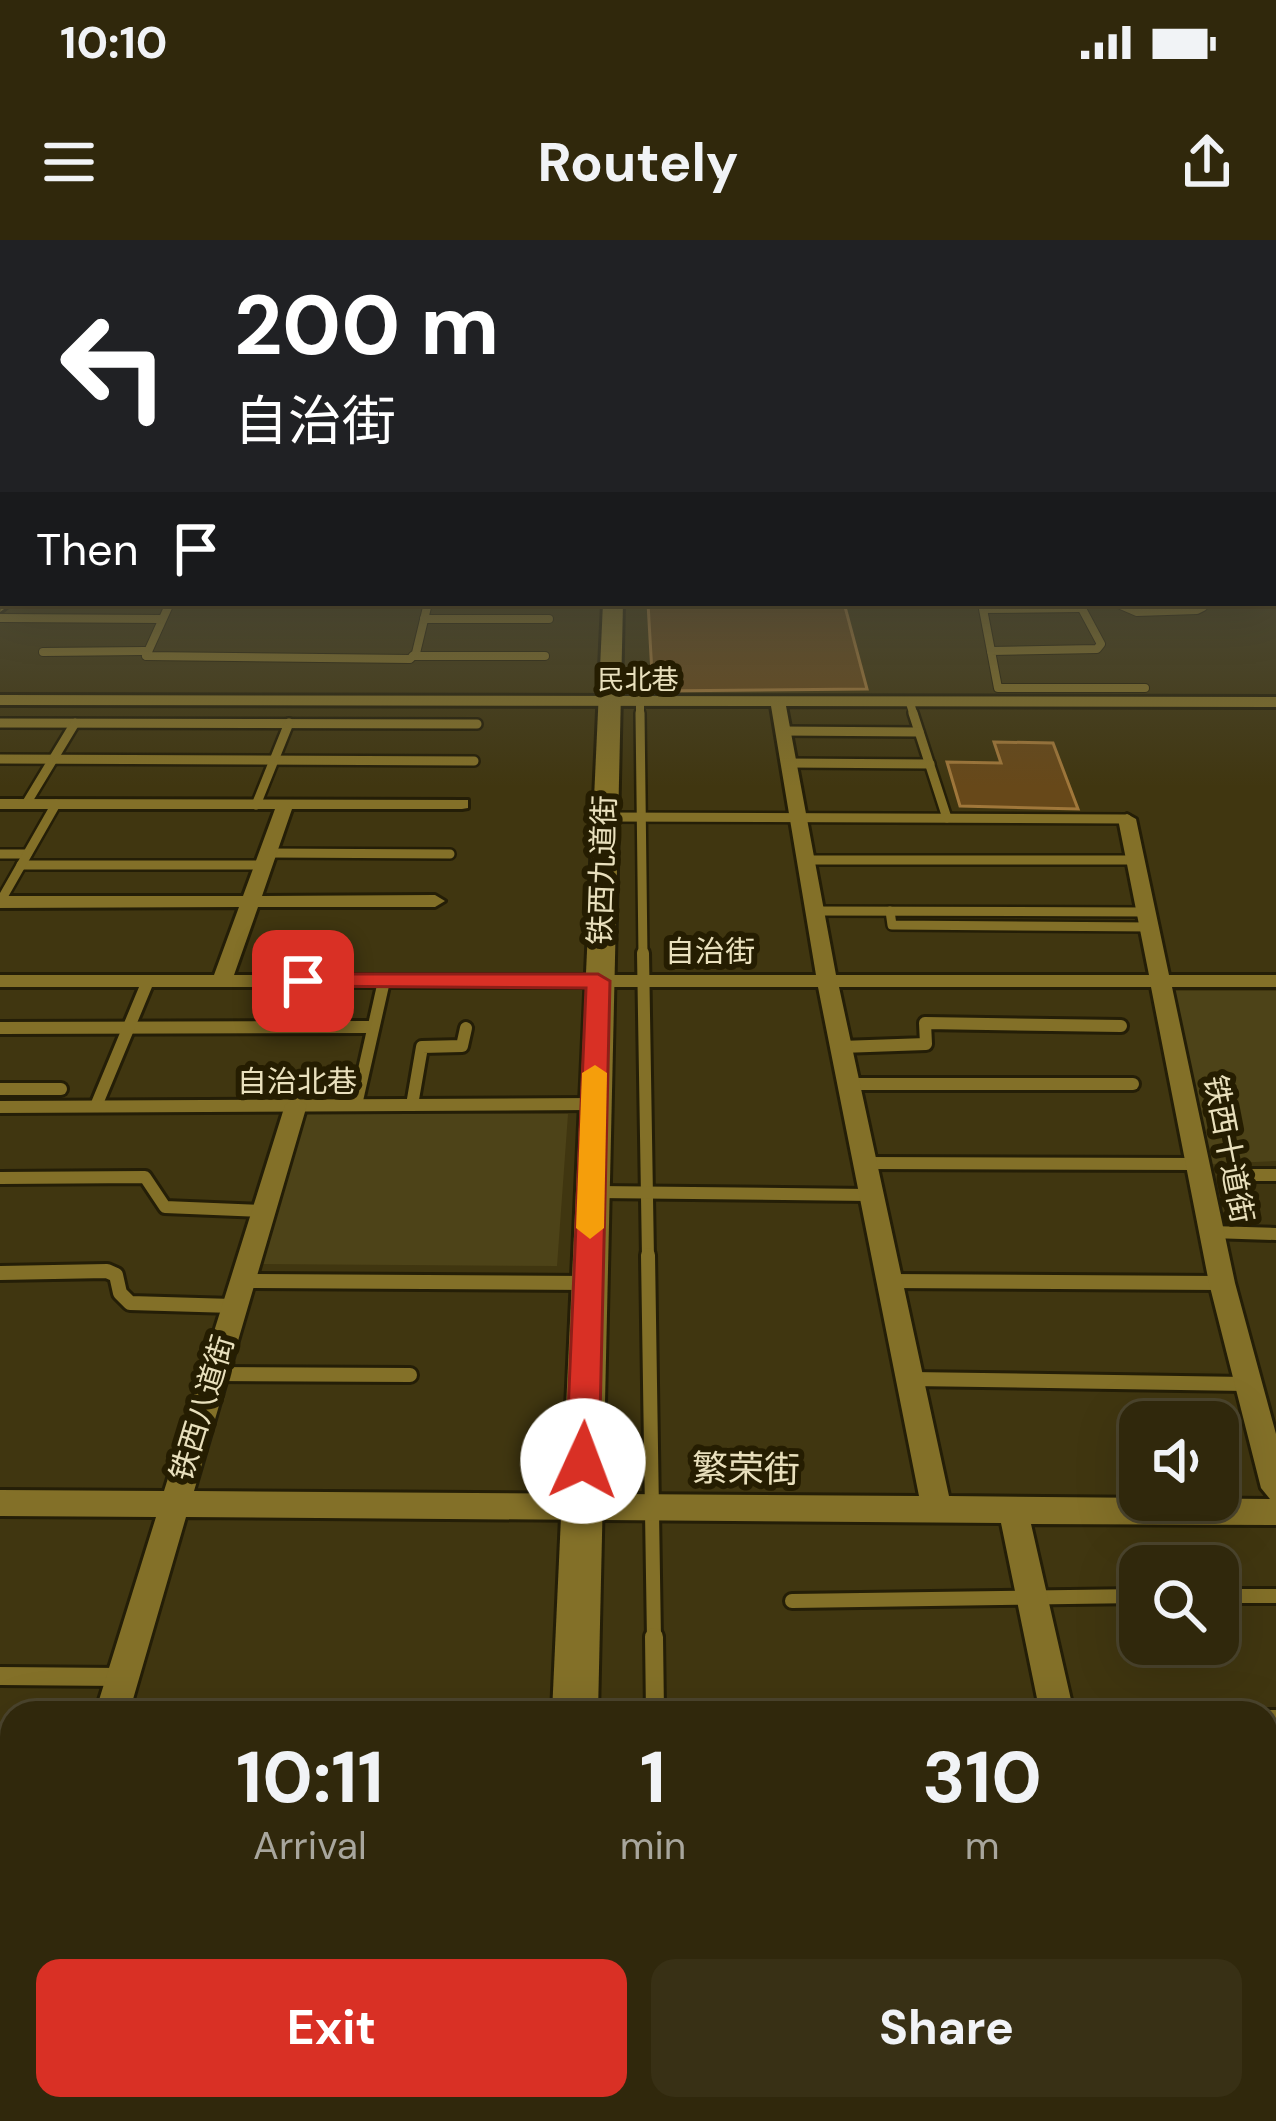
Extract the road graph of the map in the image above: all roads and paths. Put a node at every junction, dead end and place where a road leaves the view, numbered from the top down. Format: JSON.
{"nodes":[{"id":1,"x":165,"y":612,"type":"edge"},
{"id":2,"x":426,"y":612,"type":"edge"},
{"id":3,"x":614,"y":612,"type":"edge"},
{"id":4,"x":984,"y":612,"type":"edge"},
{"id":5,"x":1084,"y":612,"type":"edge"},
{"id":6,"x":0,"y":618,"type":"edge"},
{"id":7,"x":160,"y":619,"type":"junction"},
{"id":8,"x":424,"y":619,"type":"junction"},
{"id":9,"x":549,"y":619,"type":"dead end"},
{"id":10,"x":145,"y":651,"type":"junction"},
{"id":11,"x":991,"y":651,"type":"junction"},
{"id":12,"x":44,"y":652,"type":"dead end"},
{"id":13,"x":412,"y":656,"type":"junction"},
{"id":14,"x":545,"y":656,"type":"dead end"},
{"id":15,"x":1145,"y":688,"type":"dead end"},
{"id":16,"x":0,"y":700,"type":"edge"},
{"id":17,"x":1276,"y":702,"type":"edge"},
{"id":18,"x":778,"y":703,"type":"junction"},
{"id":19,"x":910,"y":703,"type":"junction"},
{"id":20,"x":624,"y":704,"type":"junction"},
{"id":21,"x":0,"y":723,"type":"edge"},
{"id":22,"x":75,"y":723,"type":"junction"},
{"id":23,"x":289,"y":723,"type":"junction"},
{"id":24,"x":477,"y":724,"type":"dead end"},
{"id":25,"x":782,"y":731,"type":"junction"},
{"id":26,"x":920,"y":732,"type":"junction"},
{"id":27,"x":0,"y":759,"type":"edge"},
{"id":28,"x":54,"y":760,"type":"junction"},
{"id":29,"x":274,"y":760,"type":"junction"},
{"id":30,"x":474,"y":760,"type":"dead end"},
{"id":31,"x":788,"y":763,"type":"junction"},
{"id":32,"x":930,"y":764,"type":"junction"},
{"id":33,"x":0,"y":804,"type":"edge"},
{"id":34,"x":26,"y":804,"type":"junction"},
{"id":35,"x":56,"y":804,"type":"junction"},
{"id":36,"x":462,"y":804,"type":"dead end"},
{"id":37,"x":256,"y":805,"type":"junction"},
{"id":38,"x":285,"y":805,"type":"junction"},
{"id":39,"x":604,"y":818,"type":"junction"},
{"id":40,"x":640,"y":818,"type":"junction"},
{"id":41,"x":798,"y":818,"type":"junction"},
{"id":42,"x":947,"y":818,"type":"junction"},
{"id":43,"x":1127,"y":819,"type":"joint"},
{"id":44,"x":0,"y":854,"type":"edge"},
{"id":45,"x":450,"y":854,"type":"dead end"},
{"id":46,"x":265,"y":859,"type":"junction"},
{"id":47,"x":24,"y":860,"type":"junction"},
{"id":48,"x":806,"y":860,"type":"junction"},
{"id":49,"x":1136,"y":860,"type":"junction"},
{"id":50,"x":0,"y":902,"type":"edge"},
{"id":51,"x":248,"y":902,"type":"junction"},
{"id":52,"x":435,"y":902,"type":"dead end"},
{"id":53,"x":814,"y":911,"type":"junction"},
{"id":54,"x":1149,"y":920,"type":"junction"},
{"id":55,"x":0,"y":981,"type":"edge"},
{"id":56,"x":148,"y":981,"type":"junction"},
{"id":57,"x":222,"y":981,"type":"junction"},
{"id":58,"x":384,"y":981,"type":"junction"},
{"id":59,"x":598,"y":981,"type":"junction"},
{"id":60,"x":646,"y":981,"type":"junction"},
{"id":61,"x":827,"y":981,"type":"junction"},
{"id":62,"x":1163,"y":981,"type":"junction"},
{"id":63,"x":1276,"y":981,"type":"edge"},
{"id":64,"x":129,"y":1026,"type":"junction"},
{"id":65,"x":1121,"y":1026,"type":"dead end"},
{"id":66,"x":374,"y":1027,"type":"junction"},
{"id":67,"x":0,"y":1028,"type":"edge"},
{"id":68,"x":466,"y":1028,"type":"dead end"},
{"id":69,"x":841,"y":1047,"type":"junction"},
{"id":70,"x":848,"y":1084,"type":"junction"},
{"id":71,"x":1133,"y":1084,"type":"dead end"},
{"id":72,"x":0,"y":1089,"type":"edge"},
{"id":73,"x":61,"y":1089,"type":"dead end"},
{"id":74,"x":594,"y":1104,"type":"junction"},
{"id":75,"x":296,"y":1105,"type":"junction"},
{"id":76,"x":356,"y":1105,"type":"junction"},
{"id":77,"x":412,"y":1105,"type":"junction"},
{"id":78,"x":96,"y":1106,"type":"junction"},
{"id":79,"x":0,"y":1107,"type":"edge"},
{"id":80,"x":865,"y":1162,"type":"junction"},
{"id":81,"x":1200,"y":1164,"type":"junction"},
{"id":82,"x":1250,"y":1175,"type":"dead end"},
{"id":83,"x":1276,"y":1175,"type":"edge"},
{"id":84,"x":0,"y":1178,"type":"edge"},
{"id":85,"x":591,"y":1192,"type":"junction"},
{"id":86,"x":643,"y":1193,"type":"junction"},
{"id":87,"x":872,"y":1195,"type":"junction"},
{"id":88,"x":263,"y":1211,"type":"junction"},
{"id":89,"x":1210,"y":1232,"type":"junction"},
{"id":90,"x":1276,"y":1234,"type":"edge"},
{"id":91,"x":0,"y":1273,"type":"edge"},
{"id":92,"x":890,"y":1281,"type":"junction"},
{"id":93,"x":588,"y":1283,"type":"junction"},
{"id":94,"x":1222,"y":1283,"type":"junction"},
{"id":95,"x":237,"y":1293,"type":"junction"},
{"id":96,"x":212,"y":1374,"type":"junction"},
{"id":97,"x":410,"y":1375,"type":"dead end"},
{"id":98,"x":910,"y":1378,"type":"junction"},
{"id":99,"x":1246,"y":1384,"type":"junction"},
{"id":100,"x":1276,"y":1487,"type":"edge"},
{"id":101,"x":0,"y":1503,"type":"edge"},
{"id":102,"x":172,"y":1504,"type":"junction"},
{"id":103,"x":582,"y":1506,"type":"junction"},
{"id":104,"x":652,"y":1507,"type":"junction"},
{"id":105,"x":938,"y":1510,"type":"junction"},
{"id":106,"x":1013,"y":1511,"type":"junction"},
{"id":107,"x":1276,"y":1512,"type":"edge"},
{"id":108,"x":1031,"y":1595,"type":"junction"},
{"id":109,"x":1119,"y":1596,"type":"edge"},
{"id":110,"x":1239,"y":1596,"type":"edge"},
{"id":111,"x":1276,"y":1596,"type":"edge"},
{"id":112,"x":792,"y":1601,"type":"dead end"},
{"id":113,"x":0,"y":1676,"type":"edge"},
{"id":114,"x":122,"y":1677,"type":"junction"},
{"id":115,"x":115,"y":1701,"type":"edge"},
{"id":116,"x":575,"y":1701,"type":"edge"},
{"id":117,"x":655,"y":1701,"type":"edge"},
{"id":118,"x":1054,"y":1701,"type":"edge"}],
"edges":[{"from":1,"to":7,"type":"lane"},
{"from":2,"to":8,"type":"lane"},
{"from":3,"to":20,"type":"main road","name":"铁西九道街"},
{"from":4,"to":11,"type":"lane"},
{"from":5,"to":11,"type":"lane"},
{"from":6,"to":7,"type":"lane"},
{"from":7,"to":10,"type":"lane"},
{"from":8,"to":9,"type":"lane"},
{"from":8,"to":13,"type":"lane"},
{"from":10,"to":12,"type":"lane"},
{"from":10,"to":13,"type":"lane"},
{"from":11,"to":15,"type":"lane"},
{"from":13,"to":14,"type":"lane"},
{"from":16,"to":20,"type":"street","name":"民北巷"},
{"from":17,"to":19,"type":"street","name":"民北巷"},
{"from":18,"to":19,"type":"street","name":"民北巷"},
{"from":18,"to":20,"type":"street","name":"民北巷"},
{"from":18,"to":25,"type":"street"},
{"from":19,"to":26,"type":"lane"},
{"from":20,"to":39,"type":"main road","name":"铁西九道街"},
{"from":20,"to":40,"type":"lane"},
{"from":21,"to":22,"type":"lane"},
{"from":22,"to":23,"type":"lane"},
{"from":22,"to":28,"type":"lane"},
{"from":23,"to":24,"type":"lane"},
{"from":23,"to":29,"type":"lane"},
{"from":25,"to":26,"type":"lane"},
{"from":25,"to":31,"type":"street"},
{"from":26,"to":32,"type":"lane"},
{"from":27,"to":28,"type":"lane"},
{"from":28,"to":29,"type":"lane"},
{"from":28,"to":34,"type":"lane"},
{"from":29,"to":30,"type":"lane"},
{"from":29,"to":37,"type":"lane"},
{"from":31,"to":32,"type":"lane"},
{"from":31,"to":41,"type":"street"},
{"from":32,"to":42,"type":"lane"},
{"from":33,"to":34,"type":"street"},
{"from":34,"to":35,"type":"street"},
{"from":35,"to":37,"type":"street"},
{"from":35,"to":47,"type":"lane"},
{"from":36,"to":38,"type":"street"},
{"from":37,"to":38,"type":"street"},
{"from":38,"to":46,"type":"street"},
{"from":39,"to":40,"type":"lane"},
{"from":39,"to":59,"type":"main road","name":"铁西九道街"},
{"from":40,"to":41,"type":"lane"},
{"from":40,"to":60,"type":"lane"},
{"from":41,"to":42,"type":"lane"},
{"from":41,"to":48,"type":"street"},
{"from":42,"to":43,"type":"lane"},
{"from":43,"to":49,"type":"street","name":"铁西十道街"},
{"from":44,"to":47,"type":"lane"},
{"from":45,"to":46,"type":"lane"},
{"from":46,"to":47,"type":"lane"},
{"from":46,"to":51,"type":"street"},
{"from":47,"to":50,"type":"lane"},
{"from":48,"to":49,"type":"lane"},
{"from":48,"to":53,"type":"street"},
{"from":49,"to":54,"type":"street","name":"铁西十道街"},
{"from":50,"to":51,"type":"street"},
{"from":51,"to":52,"type":"street"},
{"from":51,"to":57,"type":"street"},
{"from":53,"to":54,"type":"lane"},
{"from":53,"to":61,"type":"street"},
{"from":54,"to":62,"type":"street","name":"铁西十道街"},
{"from":55,"to":56,"type":"street","name":"自治街"},
{"from":56,"to":57,"type":"street","name":"自治街"},
{"from":56,"to":64,"type":"lane"},
{"from":57,"to":58,"type":"street","name":"自治街"},
{"from":58,"to":59,"type":"street","name":"自治街"},
{"from":58,"to":66,"type":"lane"},
{"from":59,"to":60,"type":"street","name":"自治街"},
{"from":59,"to":74,"type":"main road","name":"铁西九道街"},
{"from":60,"to":61,"type":"street","name":"自治街"},
{"from":60,"to":86,"type":"lane"},
{"from":61,"to":62,"type":"street","name":"自治街"},
{"from":61,"to":69,"type":"street"},
{"from":62,"to":63,"type":"street","name":"自治街"},
{"from":62,"to":81,"type":"street","name":"铁西十道街"},
{"from":64,"to":66,"type":"lane"},
{"from":64,"to":67,"type":"lane"},
{"from":64,"to":78,"type":"lane"},
{"from":65,"to":69,"type":"lane"},
{"from":66,"to":76,"type":"lane"},
{"from":68,"to":77,"type":"lane"},
{"from":69,"to":70,"type":"street"},
{"from":70,"to":71,"type":"lane"},
{"from":70,"to":80,"type":"street"},
{"from":72,"to":73,"type":"lane"},
{"from":74,"to":77,"type":"lane","name":"自治北巷"},
{"from":74,"to":85,"type":"main road","name":"铁西九道街"},
{"from":75,"to":76,"type":"lane","name":"自治北巷"},
{"from":75,"to":78,"type":"lane","name":"自治北巷"},
{"from":75,"to":88,"type":"street","name":"铁西八道街"},
{"from":76,"to":77,"type":"lane","name":"自治北巷"},
{"from":78,"to":79,"type":"lane","name":"自治北巷"},
{"from":80,"to":81,"type":"lane"},
{"from":80,"to":87,"type":"street"},
{"from":81,"to":89,"type":"street","name":"铁西十道街"},
{"from":82,"to":83,"type":"lane"},
{"from":84,"to":88,"type":"lane"},
{"from":85,"to":86,"type":"lane"},
{"from":85,"to":93,"type":"main road","name":"铁西九道街"},
{"from":86,"to":87,"type":"lane"},
{"from":86,"to":104,"type":"lane"},
{"from":87,"to":92,"type":"street"},
{"from":88,"to":95,"type":"street","name":"铁西八道街"},
{"from":89,"to":90,"type":"lane"},
{"from":89,"to":94,"type":"street","name":"铁西十道街"},
{"from":91,"to":95,"type":"lane"},
{"from":92,"to":94,"type":"lane"},
{"from":92,"to":98,"type":"street"},
{"from":93,"to":95,"type":"lane"},
{"from":93,"to":103,"type":"main road","name":"铁西九道街"},
{"from":94,"to":99,"type":"street","name":"铁西十道街"},
{"from":95,"to":96,"type":"street","name":"铁西八道街"},
{"from":96,"to":97,"type":"lane"},
{"from":96,"to":102,"type":"street","name":"铁西八道街"},
{"from":98,"to":99,"type":"lane"},
{"from":98,"to":105,"type":"street"},
{"from":99,"to":100,"type":"street","name":"铁西十道街"},
{"from":101,"to":102,"type":"street","name":"繁荣街"},
{"from":102,"to":103,"type":"street","name":"繁荣街"},
{"from":102,"to":114,"type":"street","name":"铁西八道街"},
{"from":103,"to":104,"type":"street","name":"繁荣街"},
{"from":103,"to":116,"type":"main road","name":"铁西九道街"},
{"from":104,"to":105,"type":"street","name":"繁荣街"},
{"from":104,"to":117,"type":"lane"},
{"from":105,"to":106,"type":"street","name":"繁荣街"},
{"from":106,"to":107,"type":"street","name":"繁荣街"},
{"from":106,"to":108,"type":"street"},
{"from":108,"to":109,"type":"lane"},
{"from":108,"to":112,"type":"lane"},
{"from":108,"to":118,"type":"street"},
{"from":110,"to":111,"type":"lane"},
{"from":113,"to":114,"type":"lane"},
{"from":114,"to":115,"type":"street","name":"铁西八道街"}]}
